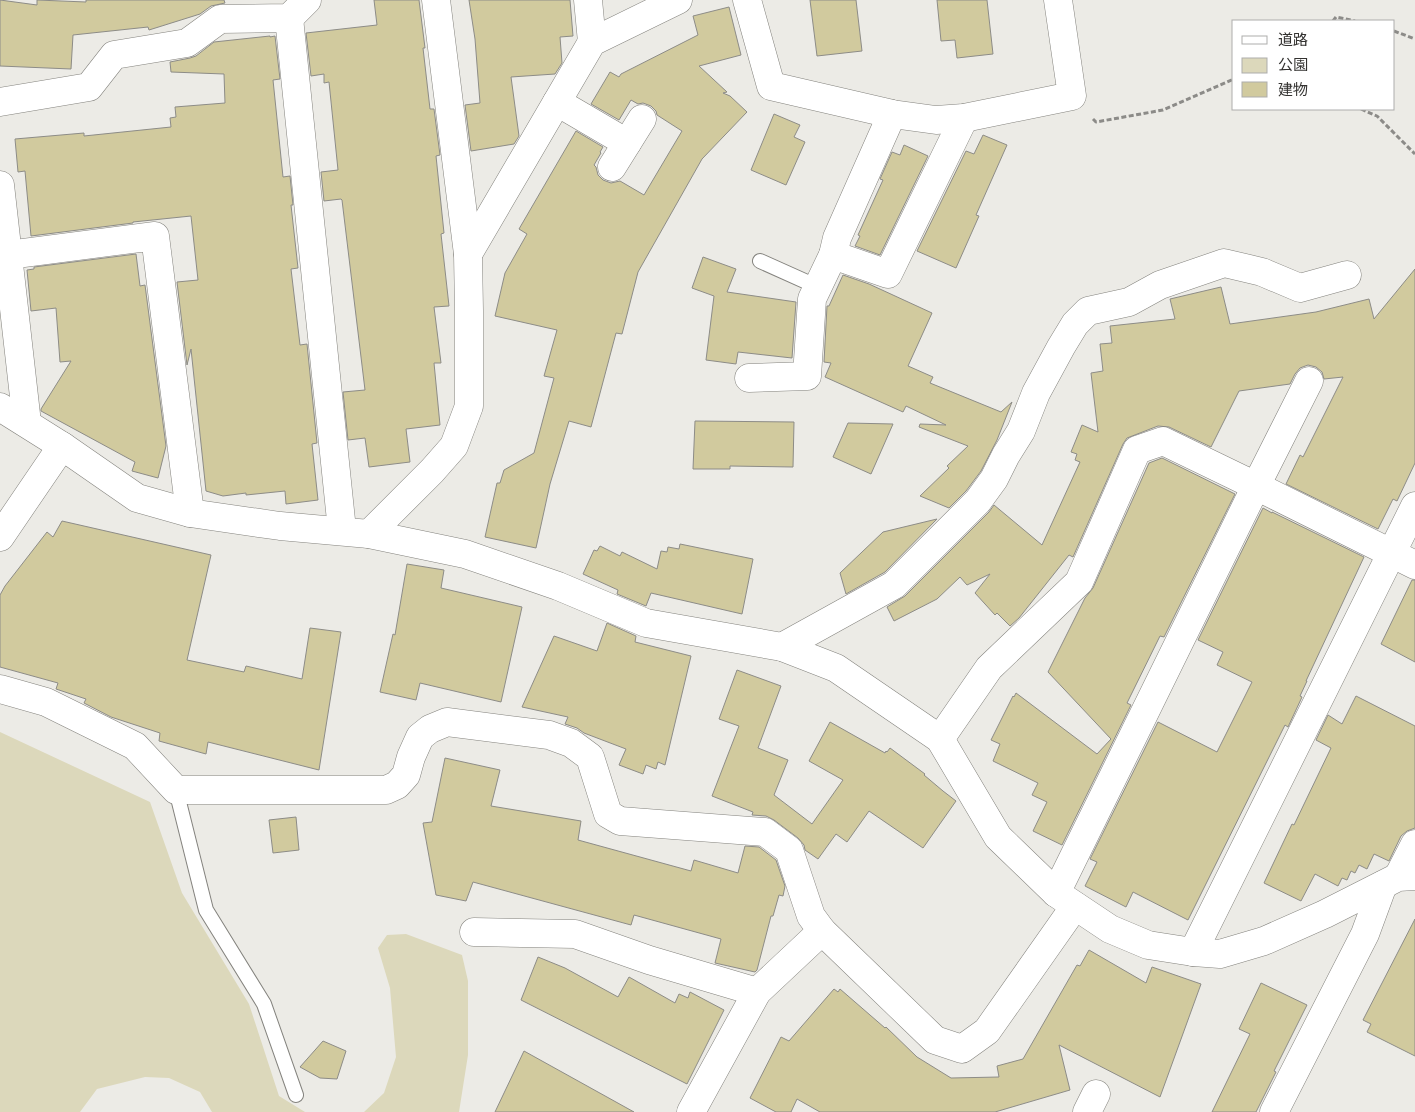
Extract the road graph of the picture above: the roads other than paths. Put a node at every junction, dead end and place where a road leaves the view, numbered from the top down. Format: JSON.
{"nodes":[{"id":1,"x":436,"y":0,"type":"edge"},
{"id":2,"x":588,"y":0,"type":"edge"},
{"id":3,"x":678,"y":0,"type":"edge"},
{"id":4,"x":747,"y":0,"type":"edge"},
{"id":5,"x":1058,"y":0,"type":"edge"},
{"id":6,"x":298,"y":9,"type":"edge"},
{"id":7,"x":592,"y":42,"type":"junction"},
{"id":8,"x":0,"y":102,"type":"edge"},
{"id":9,"x":557,"y":102,"type":"junction"},
{"id":10,"x":892,"y":114,"type":"junction"},
{"id":11,"x":964,"y":118,"type":"junction"},
{"id":12,"x":642,"y":119,"type":"dead end"},
{"id":13,"x":627,"y":143,"type":"junction"},
{"id":14,"x":612,"y":167,"type":"dead end"},
{"id":15,"x":0,"y":185,"type":"edge"},
{"id":16,"x":468,"y":254,"type":"junction"},
{"id":17,"x":8,"y":255,"type":"junction"},
{"id":18,"x":833,"y":255,"type":"junction"},
{"id":19,"x":760,"y":261,"type":"dead end"},
{"id":20,"x":1347,"y":275,"type":"dead end"},
{"id":21,"x":818,"y":287,"type":"junction"},
{"id":22,"x":749,"y":378,"type":"dead end"},
{"id":23,"x":1309,"y":381,"type":"dead end"},
{"id":24,"x":0,"y":407,"type":"edge"},
{"id":25,"x":27,"y":423,"type":"junction"},
{"id":26,"x":62,"y":446,"type":"junction"},
{"id":27,"x":1256,"y":486,"type":"junction"},
{"id":28,"x":1415,"y":506,"type":"edge"},
{"id":29,"x":190,"y":513,"type":"junction"},
{"id":30,"x":355,"y":532,"type":"junction"},
{"id":31,"x":0,"y":537,"type":"edge"},
{"id":32,"x":1391,"y":554,"type":"junction"},
{"id":33,"x":1415,"y":565,"type":"edge"},
{"id":34,"x":782,"y":648,"type":"junction"},
{"id":35,"x":0,"y":688,"type":"edge"},
{"id":36,"x":940,"y":739,"type":"junction"},
{"id":37,"x":176,"y":790,"type":"junction"},
{"id":38,"x":1415,"y":844,"type":"edge"},
{"id":39,"x":1399,"y":880,"type":"edge"},
{"id":40,"x":1066,"y":899,"type":"junction"},
{"id":41,"x":822,"y":931,"type":"junction"},
{"id":42,"x":474,"y":932,"type":"dead end"},
{"id":43,"x":1193,"y":952,"type":"junction"},
{"id":44,"x":756,"y":992,"type":"junction"},
{"id":45,"x":296,"y":1095,"type":"dead end"},
{"id":46,"x":691,"y":1112,"type":"edge"},
{"id":47,"x":1274,"y":1112,"type":"edge"}],
"edges":[{"from":1,"to":16,"type":"street"},
{"from":2,"to":7,"type":"street"},
{"from":3,"to":7,"type":"street"},
{"from":4,"to":10,"type":"street"},
{"from":5,"to":11,"type":"street"},
{"from":6,"to":8,"type":"street"},
{"from":6,"to":30,"type":"street"},
{"from":7,"to":9,"type":"street"},
{"from":9,"to":13,"type":"street"},
{"from":9,"to":16,"type":"street"},
{"from":10,"to":11,"type":"street"},
{"from":10,"to":18,"type":"street"},
{"from":11,"to":18,"type":"street"},
{"from":12,"to":13,"type":"street"},
{"from":13,"to":14,"type":"street"},
{"from":15,"to":17,"type":"street"},
{"from":16,"to":30,"type":"street"},
{"from":17,"to":25,"type":"street"},
{"from":17,"to":29,"type":"street"},
{"from":18,"to":21,"type":"street"},
{"from":19,"to":21,"type":"lane"},
{"from":20,"to":34,"type":"street"},
{"from":21,"to":22,"type":"street"},
{"from":23,"to":27,"type":"street"},
{"from":24,"to":25,"type":"street"},
{"from":25,"to":26,"type":"street"},
{"from":26,"to":29,"type":"street"},
{"from":26,"to":31,"type":"street"},
{"from":27,"to":32,"type":"street"},
{"from":27,"to":36,"type":"street"},
{"from":27,"to":40,"type":"street"},
{"from":28,"to":32,"type":"street"},
{"from":29,"to":30,"type":"street"},
{"from":30,"to":34,"type":"street"},
{"from":32,"to":33,"type":"street"},
{"from":32,"to":43,"type":"street"},
{"from":34,"to":36,"type":"street"},
{"from":35,"to":37,"type":"street"},
{"from":36,"to":40,"type":"street"},
{"from":37,"to":41,"type":"street"},
{"from":37,"to":45,"type":"lane"},
{"from":38,"to":39,"type":"street"},
{"from":39,"to":43,"type":"street"},
{"from":39,"to":47,"type":"street"},
{"from":40,"to":41,"type":"street"},
{"from":40,"to":43,"type":"street"},
{"from":41,"to":44,"type":"street"},
{"from":42,"to":44,"type":"street"},
{"from":44,"to":46,"type":"street"}]}
